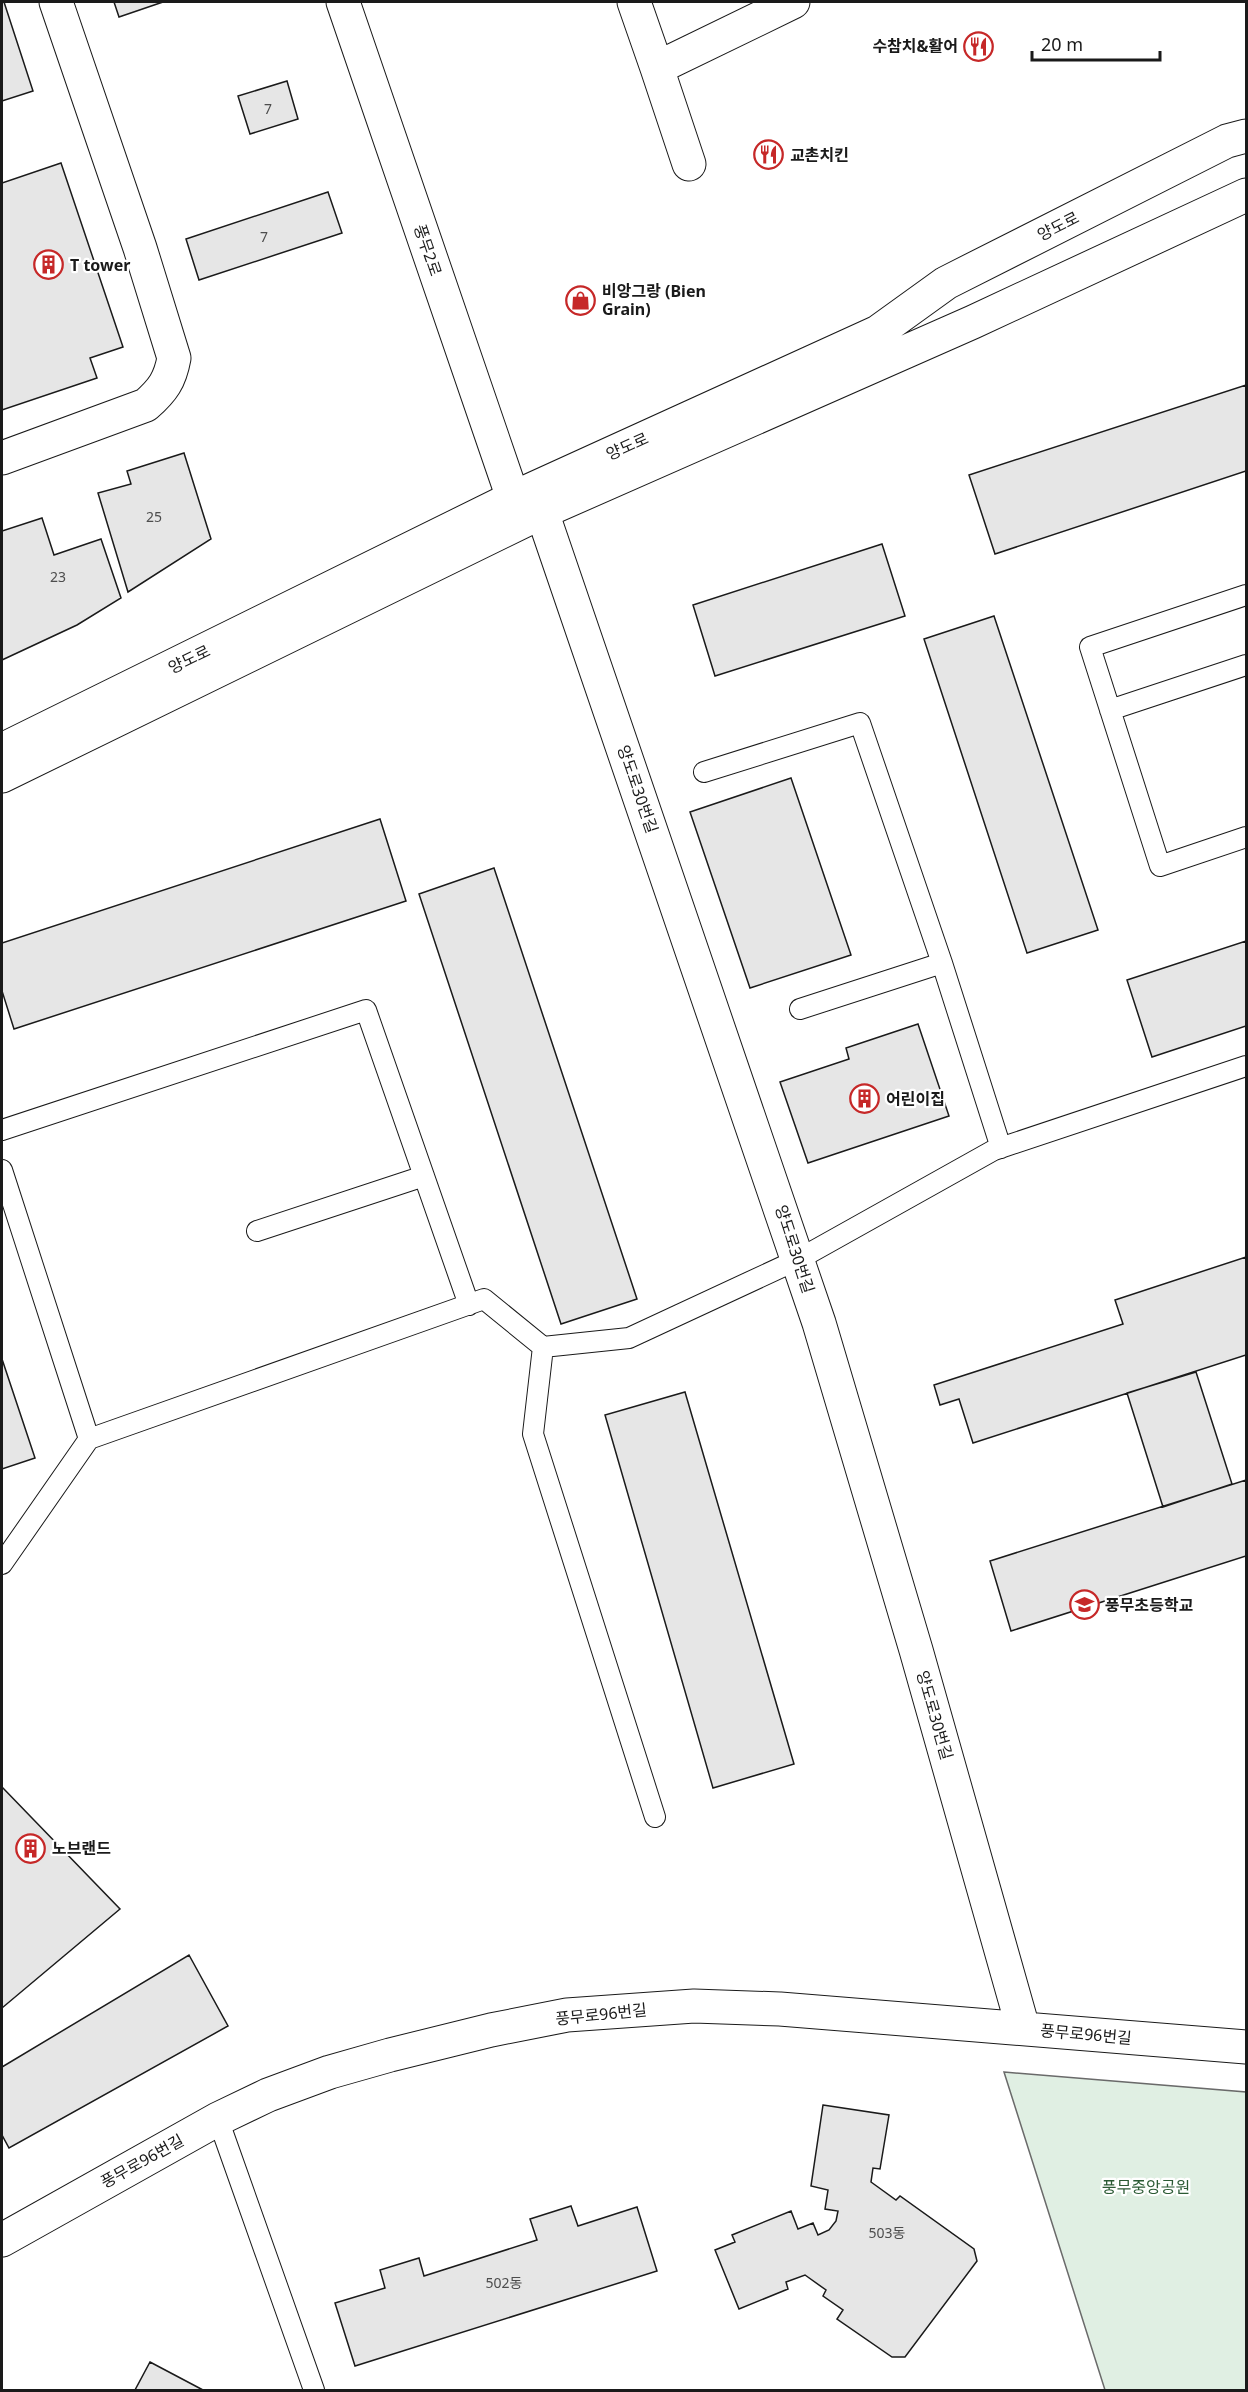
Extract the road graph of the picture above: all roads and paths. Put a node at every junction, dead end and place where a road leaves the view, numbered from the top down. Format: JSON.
{"nodes":[{"id":1,"x":56,"y":2,"type":"edge"},
{"id":2,"x":343,"y":2,"type":"edge"},
{"id":3,"x":634,"y":2,"type":"edge"},
{"id":4,"x":793,"y":2,"type":"edge"},
{"id":5,"x":657,"y":68,"type":"junction"},
{"id":6,"x":1246,"y":136,"type":"edge"},
{"id":7,"x":689,"y":164,"type":"dead end"},
{"id":8,"x":1246,"y":195,"type":"edge"},
{"id":9,"x":2,"y":458,"type":"edge"},
{"id":10,"x":513,"y":498,"type":"junction"},
{"id":11,"x":542,"y":512,"type":"junction"},
{"id":12,"x":1246,"y":595,"type":"edge"},
{"id":13,"x":1246,"y":665,"type":"edge"},
{"id":14,"x":1110,"y":710,"type":"junction"},
{"id":15,"x":2,"y":750,"type":"edge"},
{"id":16,"x":704,"y":772,"type":"dead end"},
{"id":17,"x":2,"y":776,"type":"edge"},
{"id":18,"x":1246,"y":837,"type":"edge"},
{"id":19,"x":942,"y":963,"type":"junction"},
{"id":20,"x":800,"y":1010,"type":"dead end"},
{"id":21,"x":1246,"y":1066,"type":"edge"},
{"id":22,"x":2,"y":1130,"type":"edge"},
{"id":23,"x":1001,"y":1148,"type":"junction"},
{"id":24,"x":2,"y":1170,"type":"edge"},
{"id":25,"x":424,"y":1176,"type":"junction"},
{"id":26,"x":257,"y":1231,"type":"dead end"},
{"id":27,"x":799,"y":1259,"type":"junction"},
{"id":28,"x":469,"y":1305,"type":"junction"},
{"id":29,"x":543,"y":1347,"type":"junction"},
{"id":30,"x":89,"y":1439,"type":"junction"},
{"id":31,"x":5,"y":1554,"type":"edge"},
{"id":32,"x":655,"y":1817,"type":"dead end"},
{"id":33,"x":1023,"y":2028,"type":"junction"},
{"id":34,"x":1246,"y":2047,"type":"edge"},
{"id":35,"x":218,"y":2119,"type":"junction"},
{"id":36,"x":2,"y":2240,"type":"edge"},
{"id":37,"x":314,"y":2391,"type":"edge"}],
"edges":[{"from":1,"to":9,"type":"street"},
{"from":2,"to":10,"type":"street","name":"풍무2로"},
{"from":3,"to":5,"type":"street"},
{"from":4,"to":5,"type":"street"},
{"from":5,"to":7,"type":"street"},
{"from":6,"to":10,"type":"street","name":"양도로"},
{"from":8,"to":11,"type":"street","name":"양도로"},
{"from":10,"to":11,"type":"street"},
{"from":10,"to":15,"type":"street","name":"양도로"},
{"from":11,"to":17,"type":"street","name":"양도로"},
{"from":11,"to":27,"type":"street","name":"양도로30번길"},
{"from":12,"to":14,"type":"lane"},
{"from":13,"to":14,"type":"lane"},
{"from":14,"to":18,"type":"lane"},
{"from":16,"to":19,"type":"lane"},
{"from":19,"to":20,"type":"lane"},
{"from":19,"to":23,"type":"lane"},
{"from":21,"to":23,"type":"lane"},
{"from":22,"to":25,"type":"lane"},
{"from":23,"to":27,"type":"lane"},
{"from":24,"to":30,"type":"lane"},
{"from":25,"to":26,"type":"lane"},
{"from":25,"to":28,"type":"lane"},
{"from":27,"to":29,"type":"lane"},
{"from":27,"to":33,"type":"street","name":"양도로30번길"},
{"from":28,"to":29,"type":"lane"},
{"from":28,"to":30,"type":"lane"},
{"from":29,"to":32,"type":"lane"},
{"from":30,"to":31,"type":"lane"},
{"from":33,"to":34,"type":"street","name":"풍무로96번길"},
{"from":33,"to":35,"type":"street","name":"풍무로96번길"},
{"from":35,"to":36,"type":"street","name":"풍무로96번길"},
{"from":35,"to":37,"type":"lane"}]}
